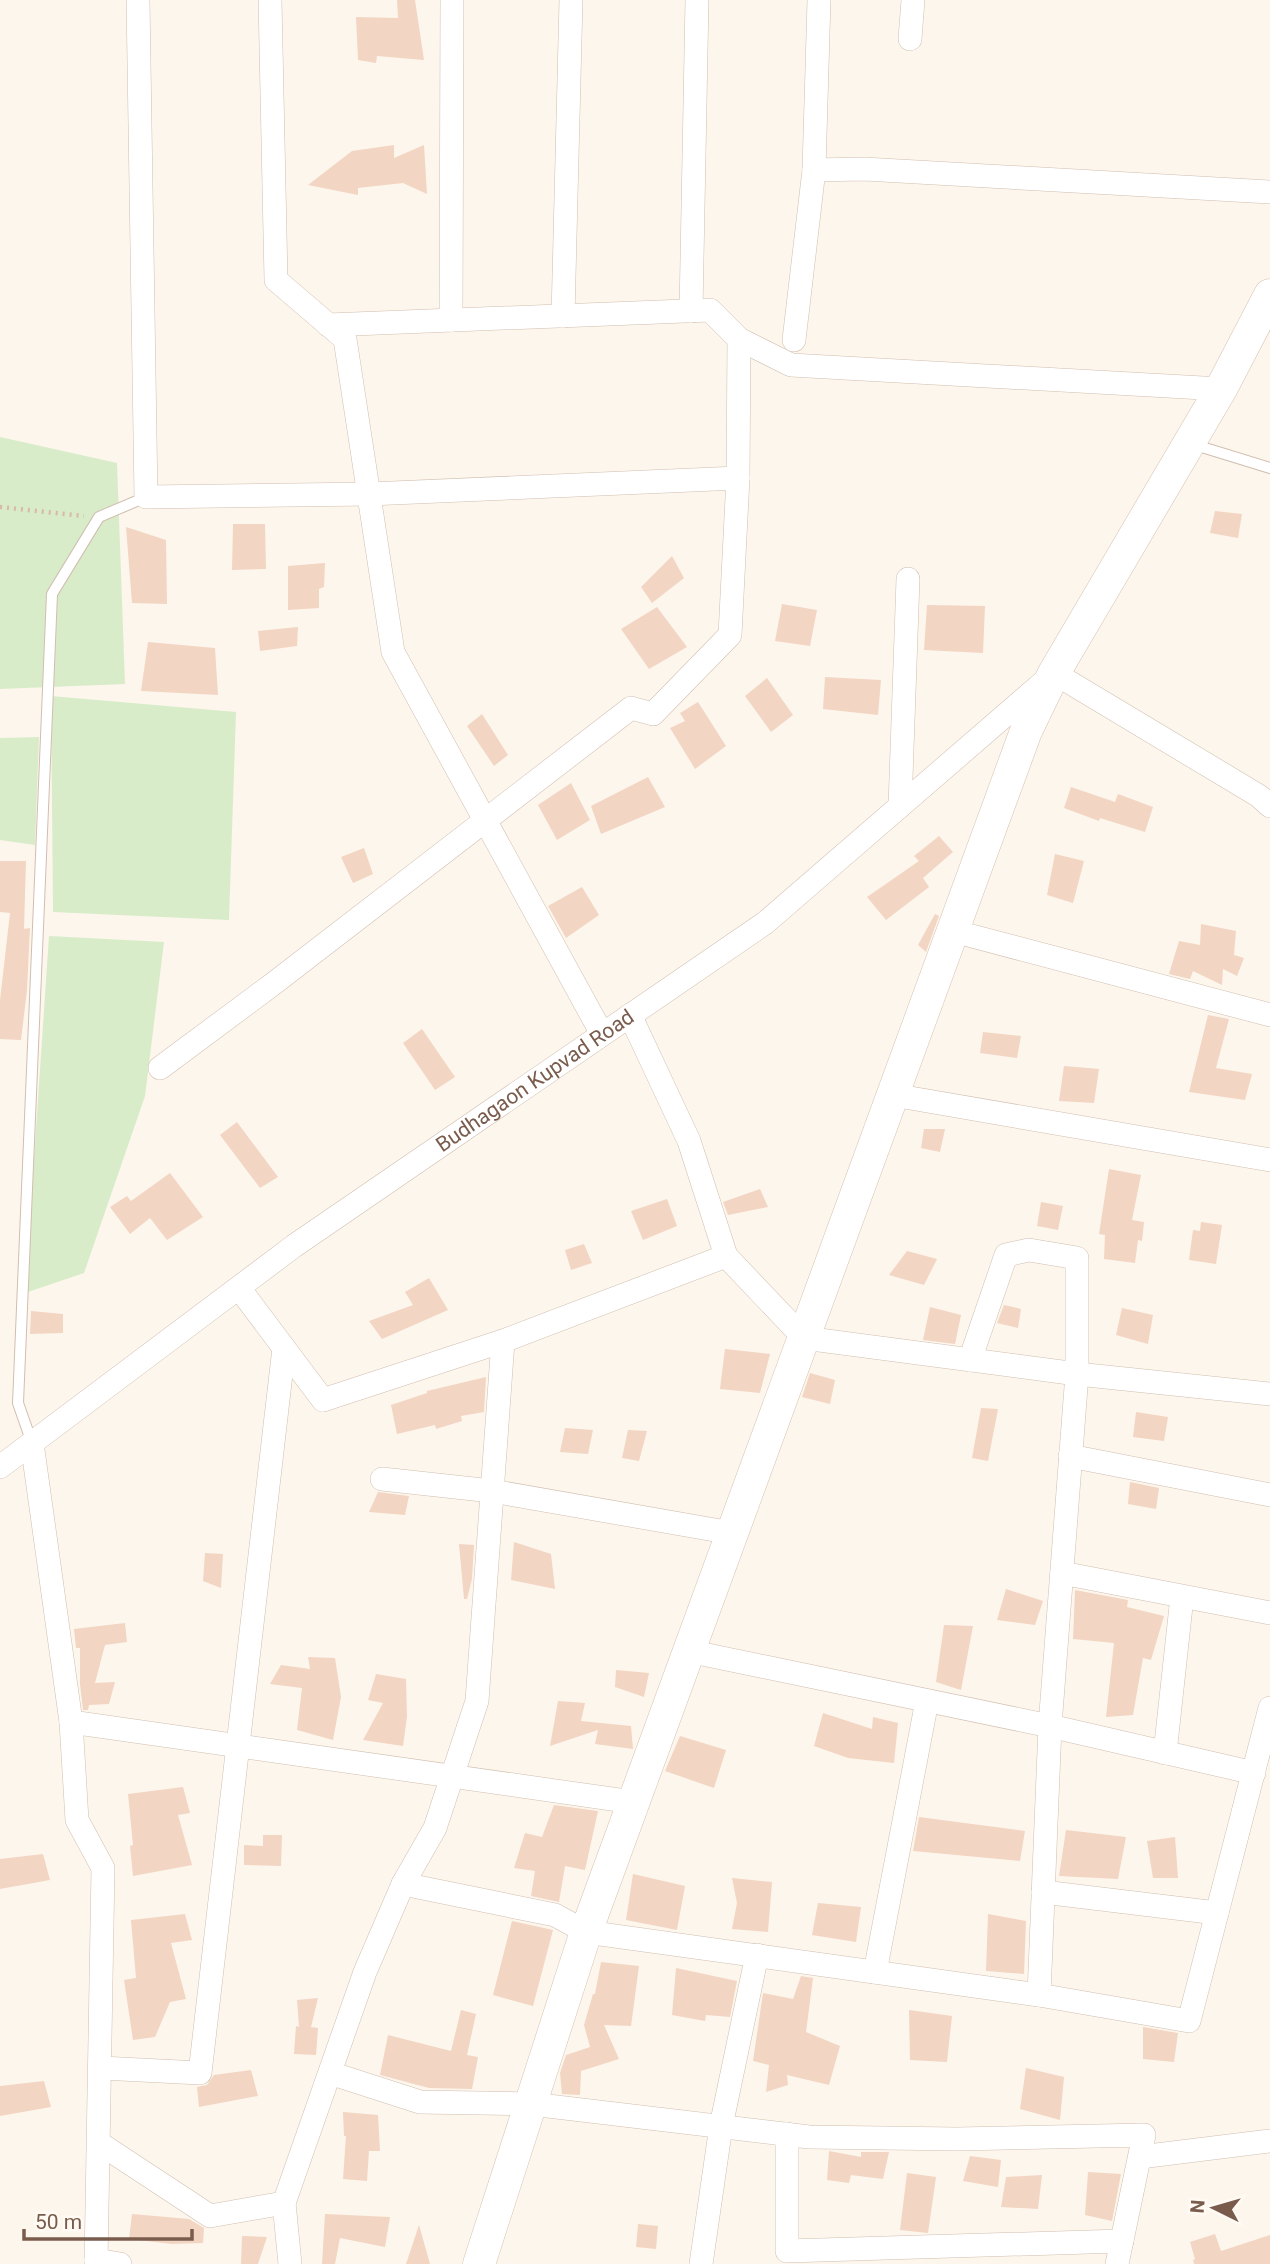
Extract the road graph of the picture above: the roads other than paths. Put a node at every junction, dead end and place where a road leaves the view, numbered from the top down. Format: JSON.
{"nodes":[{"id":1,"x":138,"y":0,"type":"edge"},
{"id":2,"x":270,"y":0,"type":"edge"},
{"id":3,"x":452,"y":0,"type":"edge"},
{"id":4,"x":571,"y":0,"type":"edge"},
{"id":5,"x":697,"y":0,"type":"edge"},
{"id":6,"x":819,"y":0,"type":"edge"},
{"id":7,"x":913,"y":0,"type":"edge"},
{"id":8,"x":910,"y":39,"type":"dead end"},
{"id":9,"x":814,"y":170,"type":"junction"},
{"id":10,"x":1270,"y":192,"type":"edge"},
{"id":11,"x":1270,"y":295,"type":"edge"},
{"id":12,"x":691,"y":311,"type":"junction"},
{"id":13,"x":563,"y":316,"type":"junction"},
{"id":14,"x":451,"y":320,"type":"junction"},
{"id":15,"x":328,"y":325,"type":"junction"},
{"id":16,"x":739,"y":338,"type":"junction"},
{"id":17,"x":794,"y":340,"type":"dead end"},
{"id":18,"x":1221,"y":389,"type":"junction"},
{"id":19,"x":1189,"y":443,"type":"junction"},
{"id":20,"x":1270,"y":468,"type":"edge"},
{"id":21,"x":738,"y":478,"type":"junction"},
{"id":22,"x":369,"y":494,"type":"junction"},
{"id":23,"x":146,"y":496,"type":"junction"},
{"id":24,"x":908,"y":579,"type":"dead end"},
{"id":25,"x":1054,"y":673,"type":"junction"},
{"id":26,"x":900,"y":806,"type":"junction"},
{"id":27,"x":1270,"y":806,"type":"edge"},
{"id":28,"x":485,"y":820,"type":"junction"},
{"id":29,"x":953,"y":931,"type":"junction"},
{"id":30,"x":630,"y":1015,"type":"junction"},
{"id":31,"x":1270,"y":1015,"type":"edge"},
{"id":32,"x":602,"y":1034,"type":"junction"},
{"id":33,"x":160,"y":1068,"type":"dead end"},
{"id":34,"x":892,"y":1095,"type":"junction"},
{"id":35,"x":1270,"y":1160,"type":"edge"},
{"id":36,"x":726,"y":1255,"type":"junction"},
{"id":37,"x":239,"y":1288,"type":"junction"},
{"id":38,"x":804,"y":1338,"type":"junction"},
{"id":39,"x":503,"y":1341,"type":"junction"},
{"id":40,"x":284,"y":1348,"type":"junction"},
{"id":41,"x":970,"y":1360,"type":"junction"},
{"id":42,"x":1077,"y":1374,"type":"junction"},
{"id":43,"x":1270,"y":1394,"type":"edge"},
{"id":44,"x":32,"y":1443,"type":"junction"},
{"id":45,"x":1070,"y":1456,"type":"junction"},
{"id":46,"x":0,"y":1467,"type":"edge"},
{"id":47,"x":382,"y":1479,"type":"dead end"},
{"id":48,"x":492,"y":1491,"type":"junction"},
{"id":49,"x":1270,"y":1495,"type":"edge"},
{"id":50,"x":732,"y":1533,"type":"junction"},
{"id":51,"x":1062,"y":1573,"type":"junction"},
{"id":52,"x":1182,"y":1597,"type":"junction"},
{"id":53,"x":1270,"y":1613,"type":"edge"},
{"id":54,"x":688,"y":1651,"type":"junction"},
{"id":55,"x":927,"y":1701,"type":"junction"},
{"id":56,"x":1270,"y":1708,"type":"edge"},
{"id":57,"x":71,"y":1722,"type":"junction"},
{"id":58,"x":1050,"y":1726,"type":"junction"},
{"id":59,"x":238,"y":1746,"type":"junction"},
{"id":60,"x":1165,"y":1753,"type":"junction"},
{"id":61,"x":1254,"y":1773,"type":"junction"},
{"id":62,"x":452,"y":1776,"type":"junction"},
{"id":63,"x":633,"y":1802,"type":"junction"},
{"id":64,"x":403,"y":1884,"type":"junction"},
{"id":65,"x":1043,"y":1892,"type":"junction"},
{"id":66,"x":1217,"y":1913,"type":"junction"},
{"id":67,"x":586,"y":1932,"type":"junction"},
{"id":68,"x":757,"y":1955,"type":"junction"},
{"id":69,"x":875,"y":1972,"type":"junction"},
{"id":70,"x":1039,"y":1995,"type":"junction"},
{"id":71,"x":101,"y":2068,"type":"junction"},
{"id":72,"x":330,"y":2073,"type":"junction"},
{"id":73,"x":531,"y":2104,"type":"junction"},
{"id":74,"x":721,"y":2126,"type":"junction"},
{"id":75,"x":787,"y":2134,"type":"junction"},
{"id":76,"x":1270,"y":2141,"type":"edge"},
{"id":77,"x":99,"y":2143,"type":"junction"},
{"id":78,"x":1140,"y":2157,"type":"junction"},
{"id":79,"x":284,"y":2203,"type":"junction"},
{"id":80,"x":1122,"y":2241,"type":"junction"},
{"id":81,"x":96,"y":2262,"type":"edge"},
{"id":82,"x":120,"y":2264,"type":"edge"},
{"id":83,"x":290,"y":2264,"type":"edge"},
{"id":84,"x":479,"y":2264,"type":"edge"},
{"id":85,"x":701,"y":2264,"type":"edge"},
{"id":86,"x":1117,"y":2264,"type":"edge"}],
"edges":[{"from":1,"to":23,"type":"street"},
{"from":2,"to":15,"type":"street"},
{"from":3,"to":14,"type":"street"},
{"from":4,"to":13,"type":"street"},
{"from":5,"to":12,"type":"street"},
{"from":6,"to":9,"type":"street"},
{"from":7,"to":8,"type":"street"},
{"from":9,"to":10,"type":"street"},
{"from":9,"to":17,"type":"street"},
{"from":11,"to":18,"type":"street"},
{"from":12,"to":13,"type":"street"},
{"from":12,"to":16,"type":"street"},
{"from":13,"to":14,"type":"street"},
{"from":14,"to":15,"type":"street"},
{"from":15,"to":22,"type":"street"},
{"from":16,"to":18,"type":"street"},
{"from":16,"to":21,"type":"street"},
{"from":18,"to":19,"type":"street"},
{"from":19,"to":20,"type":"lane"},
{"from":19,"to":25,"type":"street"},
{"from":21,"to":22,"type":"street"},
{"from":21,"to":28,"type":"street"},
{"from":22,"to":23,"type":"street"},
{"from":22,"to":28,"type":"street"},
{"from":23,"to":44,"type":"lane"},
{"from":24,"to":26,"type":"street"},
{"from":25,"to":26,"type":"street","name":"Budhagaon Kupvad Road"},
{"from":25,"to":27,"type":"street"},
{"from":25,"to":29,"type":"street"},
{"from":26,"to":30,"type":"street","name":"Budhagaon Kupvad Road"},
{"from":28,"to":32,"type":"street"},
{"from":28,"to":33,"type":"street"},
{"from":29,"to":31,"type":"street"},
{"from":29,"to":34,"type":"street"},
{"from":30,"to":32,"type":"street","name":"Budhagaon Kupvad Road"},
{"from":30,"to":36,"type":"street"},
{"from":32,"to":37,"type":"street","name":"Budhagaon Kupvad Road"},
{"from":34,"to":35,"type":"street"},
{"from":34,"to":38,"type":"street"},
{"from":36,"to":38,"type":"street"},
{"from":36,"to":39,"type":"street"},
{"from":37,"to":40,"type":"street"},
{"from":37,"to":44,"type":"street","name":"Budhagaon Kupvad Road"},
{"from":38,"to":41,"type":"street"},
{"from":38,"to":50,"type":"street"},
{"from":39,"to":40,"type":"street"},
{"from":39,"to":48,"type":"street"},
{"from":40,"to":59,"type":"street"},
{"from":41,"to":42,"type":"street"},
{"from":41,"to":42,"type":"street"},
{"from":42,"to":43,"type":"street"},
{"from":42,"to":45,"type":"street"},
{"from":44,"to":46,"type":"street","name":"Budhagaon Kupvad Road"},
{"from":44,"to":57,"type":"street"},
{"from":45,"to":49,"type":"street"},
{"from":45,"to":51,"type":"street"},
{"from":47,"to":48,"type":"street"},
{"from":48,"to":50,"type":"street"},
{"from":48,"to":62,"type":"street"},
{"from":50,"to":54,"type":"street"},
{"from":51,"to":52,"type":"street"},
{"from":51,"to":58,"type":"street"},
{"from":52,"to":53,"type":"street"},
{"from":52,"to":60,"type":"street"},
{"from":54,"to":55,"type":"street"},
{"from":54,"to":63,"type":"street"},
{"from":55,"to":58,"type":"street"},
{"from":55,"to":69,"type":"street"},
{"from":56,"to":61,"type":"street"},
{"from":57,"to":59,"type":"street"},
{"from":57,"to":71,"type":"street"},
{"from":58,"to":60,"type":"street"},
{"from":58,"to":65,"type":"street"},
{"from":59,"to":62,"type":"street"},
{"from":59,"to":71,"type":"street"},
{"from":60,"to":61,"type":"street"},
{"from":61,"to":66,"type":"street"},
{"from":62,"to":63,"type":"street"},
{"from":62,"to":64,"type":"street"},
{"from":63,"to":67,"type":"street"},
{"from":64,"to":67,"type":"street"},
{"from":64,"to":72,"type":"street"},
{"from":65,"to":66,"type":"street"},
{"from":65,"to":70,"type":"street"},
{"from":66,"to":70,"type":"street"},
{"from":67,"to":68,"type":"street"},
{"from":67,"to":73,"type":"street"},
{"from":68,"to":69,"type":"street"},
{"from":68,"to":74,"type":"street"},
{"from":69,"to":70,"type":"street"},
{"from":71,"to":77,"type":"street"},
{"from":72,"to":73,"type":"street"},
{"from":72,"to":79,"type":"street"},
{"from":73,"to":74,"type":"street"},
{"from":73,"to":84,"type":"street"},
{"from":74,"to":75,"type":"street"},
{"from":74,"to":85,"type":"street"},
{"from":75,"to":78,"type":"street"},
{"from":75,"to":80,"type":"street"},
{"from":76,"to":78,"type":"street"},
{"from":77,"to":79,"type":"street"},
{"from":77,"to":81,"type":"street"},
{"from":78,"to":80,"type":"street"},
{"from":79,"to":83,"type":"street"},
{"from":80,"to":86,"type":"street"},
{"from":81,"to":82,"type":"street"}]}
